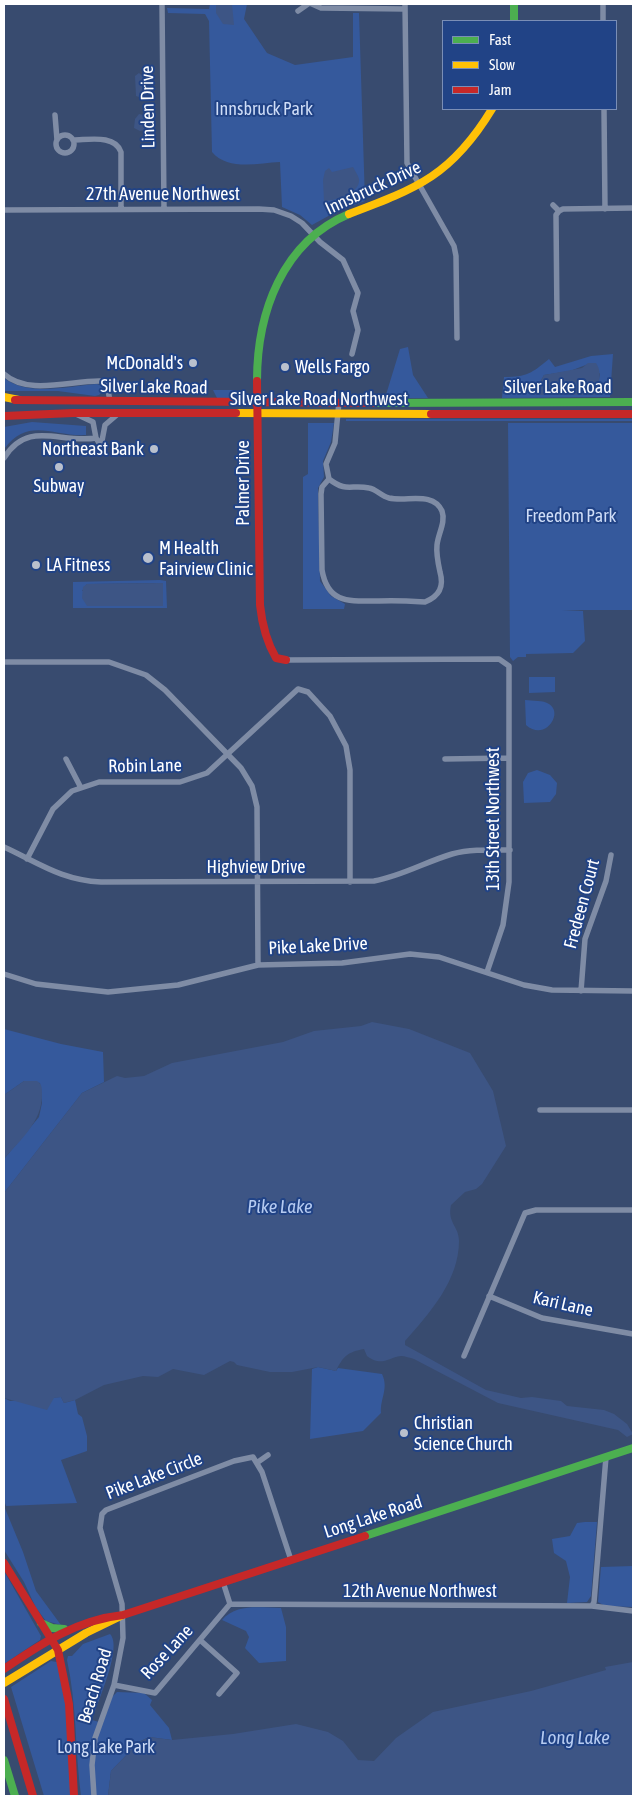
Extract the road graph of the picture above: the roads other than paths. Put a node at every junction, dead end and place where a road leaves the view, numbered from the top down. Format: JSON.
{"nodes":[{"id":1,"x":162,"y":4,"type":"edge"},
{"id":2,"x":308,"y":4,"type":"edge"},
{"id":3,"x":312,"y":4,"type":"edge"},
{"id":4,"x":514,"y":4,"type":"edge"},
{"id":5,"x":603,"y":4,"type":"edge"},
{"id":6,"x":405,"y":6,"type":"edge"},
{"id":7,"x":298,"y":11,"type":"dead end"},
{"id":8,"x":514,"y":20,"type":"edge"},
{"id":9,"x":603,"y":20,"type":"edge"},
{"id":10,"x":491,"y":110,"type":"edge"},
{"id":11,"x":604,"y":110,"type":"edge"},
{"id":12,"x":55,"y":115,"type":"dead end"},
{"id":13,"x":57,"y":140,"type":"junction"},
{"id":14,"x":73,"y":140,"type":"junction"},
{"id":15,"x":419,"y":186,"type":"junction"},
{"id":16,"x":553,"y":205,"type":"dead end"},
{"id":17,"x":633,"y":208,"type":"edge"},
{"id":18,"x":122,"y":209,"type":"junction"},
{"id":19,"x":164,"y":209,"type":"junction"},
{"id":20,"x":605,"y":209,"type":"junction"},
{"id":21,"x":4,"y":210,"type":"edge"},
{"id":22,"x":558,"y":211,"type":"junction"},
{"id":23,"x":314,"y":235,"type":"junction"},
{"id":24,"x":557,"y":319,"type":"dead end"},
{"id":25,"x":457,"y":338,"type":"dead end"},
{"id":26,"x":352,"y":354,"type":"dead end"},
{"id":27,"x":4,"y":374,"type":"edge"},
{"id":28,"x":4,"y":397,"type":"edge"},
{"id":29,"x":19,"y":400,"type":"junction"},
{"id":30,"x":4,"y":401,"type":"edge"},
{"id":31,"x":110,"y":401,"type":"junction"},
{"id":32,"x":339,"y":402,"type":"junction"},
{"id":33,"x":633,"y":402,"type":"edge"},
{"id":34,"x":258,"y":403,"type":"junction"},
{"id":35,"x":73,"y":413,"type":"junction"},
{"id":36,"x":119,"y":413,"type":"junction"},
{"id":37,"x":257,"y":414,"type":"junction"},
{"id":38,"x":633,"y":414,"type":"edge"},
{"id":39,"x":338,"y":415,"type":"junction"},
{"id":40,"x":4,"y":416,"type":"edge"},
{"id":41,"x":96,"y":438,"type":"junction"},
{"id":42,"x":4,"y":458,"type":"edge"},
{"id":43,"x":329,"y":479,"type":"junction"},
{"id":44,"x":286,"y":660,"type":"joint"},
{"id":45,"x":4,"y":662,"type":"edge"},
{"id":46,"x":228,"y":755,"type":"junction"},
{"id":47,"x":509,"y":758,"type":"junction"},
{"id":48,"x":445,"y":759,"type":"dead end"},
{"id":49,"x":66,"y":760,"type":"dead end"},
{"id":50,"x":80,"y":786,"type":"junction"},
{"id":51,"x":4,"y":847,"type":"edge"},
{"id":52,"x":510,"y":850,"type":"junction"},
{"id":53,"x":611,"y":855,"type":"dead end"},
{"id":54,"x":27,"y":859,"type":"junction"},
{"id":55,"x":258,"y":882,"type":"junction"},
{"id":56,"x":350,"y":882,"type":"junction"},
{"id":57,"x":258,"y":965,"type":"junction"},
{"id":58,"x":487,"y":972,"type":"junction"},
{"id":59,"x":4,"y":974,"type":"edge"},
{"id":60,"x":581,"y":991,"type":"junction"},
{"id":61,"x":633,"y":991,"type":"edge"},
{"id":62,"x":540,"y":1110,"type":"dead end"},
{"id":63,"x":633,"y":1110,"type":"edge"},
{"id":64,"x":633,"y":1210,"type":"edge"},
{"id":65,"x":489,"y":1296,"type":"junction"},
{"id":66,"x":633,"y":1334,"type":"edge"},
{"id":67,"x":464,"y":1356,"type":"dead end"},
{"id":68,"x":633,"y":1448,"type":"edge"},
{"id":69,"x":268,"y":1454,"type":"dead end"},
{"id":70,"x":606,"y":1457,"type":"junction"},
{"id":71,"x":258,"y":1462,"type":"junction"},
{"id":72,"x":291,"y":1560,"type":"junction"},
{"id":73,"x":4,"y":1563,"type":"edge"},
{"id":74,"x":223,"y":1582,"type":"junction"},
{"id":75,"x":230,"y":1604,"type":"junction"},
{"id":76,"x":592,"y":1606,"type":"junction"},
{"id":77,"x":633,"y":1611,"type":"edge"},
{"id":78,"x":122,"y":1615,"type":"junction"},
{"id":79,"x":40,"y":1622,"type":"junction"},
{"id":80,"x":64,"y":1629,"type":"junction"},
{"id":81,"x":50,"y":1638,"type":"junction"},
{"id":82,"x":200,"y":1640,"type":"junction"},
{"id":83,"x":58,"y":1650,"type":"junction"},
{"id":84,"x":4,"y":1669,"type":"edge"},
{"id":85,"x":4,"y":1683,"type":"edge"},
{"id":86,"x":114,"y":1686,"type":"junction"},
{"id":87,"x":219,"y":1694,"type":"dead end"},
{"id":88,"x":4,"y":1699,"type":"edge"},
{"id":89,"x":4,"y":1760,"type":"edge"},
{"id":90,"x":15,"y":1796,"type":"edge"},
{"id":91,"x":33,"y":1796,"type":"edge"},
{"id":92,"x":74,"y":1796,"type":"edge"},
{"id":93,"x":94,"y":1796,"type":"edge"}],
"edges":[{"from":1,"to":19,"type":"street","name":"Linden Drive"},
{"from":2,"to":7,"type":"street"},
{"from":3,"to":6,"type":"street"},
{"from":4,"to":8,"type":"main road"},
{"from":5,"to":9,"type":"street"},
{"from":6,"to":15,"type":"street"},
{"from":10,"to":15,"type":"main road","name":"Innsbruck Drive"},
{"from":11,"to":20,"type":"street"},
{"from":12,"to":13,"type":"street"},
{"from":13,"to":14,"type":"street"},
{"from":13,"to":14,"type":"street"},
{"from":14,"to":18,"type":"street"},
{"from":15,"to":23,"type":"main road","name":"Innsbruck Drive"},
{"from":15,"to":25,"type":"street"},
{"from":16,"to":22,"type":"street"},
{"from":17,"to":20,"type":"street"},
{"from":18,"to":19,"type":"street","name":"27th Avenue Northwest"},
{"from":18,"to":21,"type":"street","name":"27th Avenue Northwest"},
{"from":19,"to":23,"type":"street","name":"27th Avenue Northwest"},
{"from":20,"to":22,"type":"street"},
{"from":22,"to":24,"type":"street"},
{"from":23,"to":26,"type":"street","name":"27th Avenue Northwest"},
{"from":23,"to":34,"type":"main road","name":"Innsbruck Drive"},
{"from":27,"to":31,"type":"street"},
{"from":28,"to":29,"type":"main road"},
{"from":29,"to":30,"type":"main road","name":"Silver Lake Road"},
{"from":29,"to":31,"type":"main road","name":"Silver Lake Road"},
{"from":31,"to":34,"type":"main road","name":"Silver Lake Road"},
{"from":32,"to":33,"type":"main road","name":"Silver Lake Road"},
{"from":32,"to":34,"type":"main road","name":"Silver Lake Road"},
{"from":32,"to":39,"type":"street"},
{"from":34,"to":37,"type":"main road","name":"Innsbruck Drive"},
{"from":35,"to":36,"type":"main road","name":"Silver Lake Road Northwest"},
{"from":35,"to":40,"type":"main road","name":"Silver Lake Road Northwest"},
{"from":35,"to":41,"type":"street"},
{"from":36,"to":37,"type":"main road","name":"Silver Lake Road Northwest"},
{"from":36,"to":41,"type":"street"},
{"from":37,"to":39,"type":"main road","name":"Silver Lake Road Northwest"},
{"from":37,"to":44,"type":"main road","name":"Palmer Drive"},
{"from":38,"to":39,"type":"main road","name":"Silver Lake Road Northwest"},
{"from":39,"to":43,"type":"street"},
{"from":41,"to":42,"type":"street"},
{"from":43,"to":43,"type":"street"},
{"from":44,"to":47,"type":"street","name":"13th Street Northwest"},
{"from":45,"to":46,"type":"street"},
{"from":46,"to":50,"type":"street","name":"Robin Lane"},
{"from":46,"to":55,"type":"street"},
{"from":46,"to":56,"type":"street","name":"Robin Lane"},
{"from":47,"to":48,"type":"street"},
{"from":47,"to":52,"type":"street","name":"13th Street Northwest"},
{"from":49,"to":50,"type":"street"},
{"from":50,"to":54,"type":"street","name":"Robin Lane"},
{"from":51,"to":54,"type":"street","name":"Highview Drive"},
{"from":52,"to":56,"type":"street","name":"Highview Drive"},
{"from":52,"to":58,"type":"street","name":"13th Street Northwest"},
{"from":53,"to":60,"type":"street","name":"Fredeen Court"},
{"from":54,"to":55,"type":"street","name":"Highview Drive"},
{"from":55,"to":56,"type":"street","name":"Highview Drive"},
{"from":55,"to":57,"type":"street"},
{"from":57,"to":58,"type":"street","name":"Pike Lake Drive"},
{"from":57,"to":59,"type":"street","name":"Pike Lake Drive"},
{"from":58,"to":60,"type":"street","name":"Pike Lake Drive"},
{"from":60,"to":61,"type":"street","name":"Pike Lake Drive"},
{"from":62,"to":63,"type":"street"},
{"from":64,"to":65,"type":"street"},
{"from":65,"to":66,"type":"street","name":"Kari Lane"},
{"from":65,"to":67,"type":"street"},
{"from":68,"to":70,"type":"main road","name":"Long Lake Road"},
{"from":69,"to":71,"type":"street"},
{"from":70,"to":72,"type":"main road","name":"Long Lake Road"},
{"from":70,"to":76,"type":"street"},
{"from":71,"to":72,"type":"street"},
{"from":71,"to":78,"type":"street","name":"Pike Lake Circle"},
{"from":72,"to":74,"type":"main road","name":"Long Lake Road"},
{"from":73,"to":79,"type":"main road"},
{"from":74,"to":75,"type":"street"},
{"from":74,"to":78,"type":"main road","name":"Long Lake Road"},
{"from":75,"to":76,"type":"street","name":"12th Avenue Northwest"},
{"from":75,"to":82,"type":"street","name":"Rose Lane"},
{"from":76,"to":77,"type":"street","name":"12th Avenue Northwest"},
{"from":78,"to":80,"type":"main road","name":"Long Lake Road"},
{"from":78,"to":83,"type":"main road","name":"Long Lake Road"},
{"from":78,"to":86,"type":"street","name":"Beach Road"},
{"from":79,"to":80,"type":"main road"},
{"from":79,"to":81,"type":"main road"},
{"from":80,"to":81,"type":"main road","name":"Long Lake Road"},
{"from":81,"to":83,"type":"main road"},
{"from":81,"to":84,"type":"main road","name":"Long Lake Road"},
{"from":82,"to":86,"type":"street","name":"Rose Lane"},
{"from":82,"to":87,"type":"street"},
{"from":83,"to":85,"type":"main road","name":"Long Lake Road"},
{"from":83,"to":92,"type":"main road"},
{"from":86,"to":93,"type":"street","name":"Beach Road"},
{"from":88,"to":91,"type":"main road"},
{"from":89,"to":90,"type":"main road"}]}
